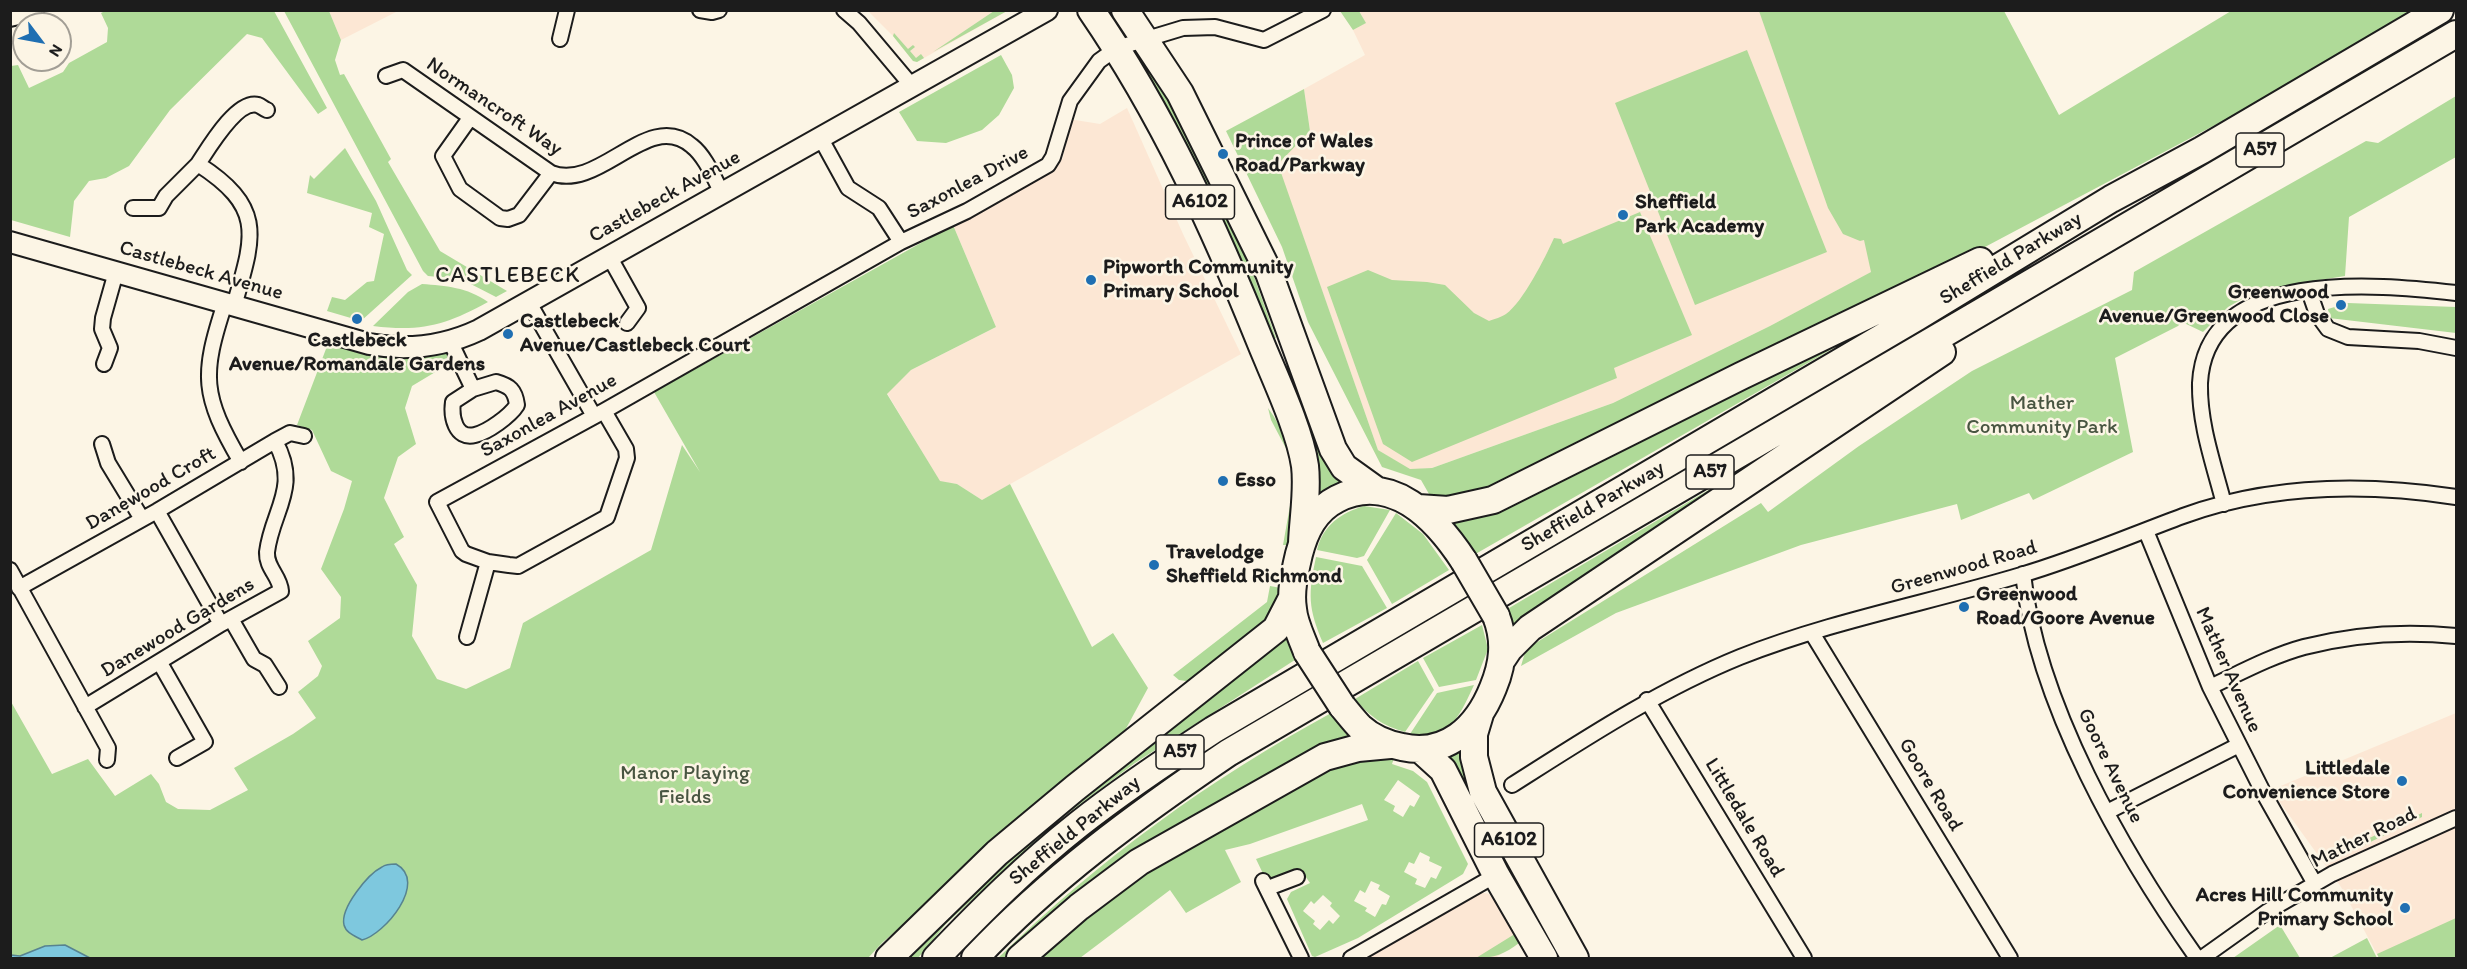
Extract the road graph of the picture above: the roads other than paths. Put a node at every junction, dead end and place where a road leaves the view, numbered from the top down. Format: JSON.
{"nodes":[{"id":1,"x":567,"y":10,"type":"edge"},
{"id":2,"x":700,"y":10,"type":"edge"},
{"id":3,"x":719,"y":10,"type":"edge"},
{"id":4,"x":844,"y":10,"type":"edge"},
{"id":5,"x":1047,"y":10,"type":"edge"},
{"id":6,"x":1091,"y":10,"type":"edge"},
{"id":7,"x":1125,"y":10,"type":"edge"},
{"id":8,"x":1323,"y":10,"type":"edge"},
{"id":9,"x":2440,"y":10,"type":"edge"},
{"id":10,"x":2457,"y":34,"type":"edge"},
{"id":11,"x":1144,"y":38,"type":"junction"},
{"id":12,"x":560,"y":39,"type":"dead end"},
{"id":13,"x":1117,"y":48,"type":"junction"},
{"id":14,"x":386,"y":76,"type":"dead end"},
{"id":15,"x":912,"y":86,"type":"junction"},
{"id":16,"x":267,"y":110,"type":"dead end"},
{"id":17,"x":470,"y":118,"type":"junction"},
{"id":18,"x":820,"y":137,"type":"junction"},
{"id":19,"x":198,"y":164,"type":"junction"},
{"id":20,"x":551,"y":173,"type":"junction"},
{"id":21,"x":722,"y":193,"type":"junction"},
{"id":22,"x":2111,"y":199,"type":"junction"},
{"id":23,"x":133,"y":208,"type":"dead end"},
{"id":24,"x":10,"y":242,"type":"edge"},
{"id":25,"x":901,"y":242,"type":"junction"},
{"id":26,"x":609,"y":256,"type":"junction"},
{"id":27,"x":2063,"y":264,"type":"junction"},
{"id":28,"x":116,"y":272,"type":"junction"},
{"id":29,"x":2309,"y":291,"type":"junction"},
{"id":30,"x":2457,"y":293,"type":"edge"},
{"id":31,"x":528,"y":301,"type":"junction"},
{"id":32,"x":230,"y":305,"type":"junction"},
{"id":33,"x":627,"y":323,"type":"dead end"},
{"id":34,"x":450,"y":341,"type":"junction"},
{"id":35,"x":2457,"y":348,"type":"edge"},
{"id":36,"x":104,"y":364,"type":"dead end"},
{"id":37,"x":473,"y":389,"type":"junction"},
{"id":38,"x":599,"y":414,"type":"junction"},
{"id":39,"x":304,"y":436,"type":"dead end"},
{"id":40,"x":275,"y":441,"type":"junction"},
{"id":41,"x":102,"y":444,"type":"dead end"},
{"id":42,"x":241,"y":462,"type":"junction"},
{"id":43,"x":1376,"y":490,"type":"junction"},
{"id":44,"x":2457,"y":497,"type":"edge"},
{"id":45,"x":2224,"y":504,"type":"junction"},
{"id":46,"x":1418,"y":508,"type":"junction"},
{"id":47,"x":157,"y":511,"type":"junction"},
{"id":48,"x":142,"y":519,"type":"junction"},
{"id":49,"x":2146,"y":531,"type":"junction"},
{"id":50,"x":1302,"y":543,"type":"junction"},
{"id":51,"x":488,"y":562,"type":"junction"},
{"id":52,"x":10,"y":570,"type":"edge"},
{"id":53,"x":2024,"y":574,"type":"junction"},
{"id":54,"x":19,"y":588,"type":"junction"},
{"id":55,"x":1292,"y":598,"type":"junction"},
{"id":56,"x":226,"y":621,"type":"junction"},
{"id":57,"x":1812,"y":633,"type":"junction"},
{"id":58,"x":2457,"y":636,"type":"edge"},
{"id":59,"x":467,"y":637,"type":"dead end"},
{"id":60,"x":1503,"y":658,"type":"junction"},
{"id":61,"x":159,"y":663,"type":"junction"},
{"id":62,"x":279,"y":687,"type":"dead end"},
{"id":63,"x":2210,"y":687,"type":"junction"},
{"id":64,"x":1647,"y":700,"type":"junction"},
{"id":65,"x":85,"y":707,"type":"junction"},
{"id":66,"x":1480,"y":714,"type":"junction"},
{"id":67,"x":1390,"y":745,"type":"junction"},
{"id":68,"x":2239,"y":745,"type":"junction"},
{"id":69,"x":1421,"y":750,"type":"junction"},
{"id":70,"x":177,"y":758,"type":"dead end"},
{"id":71,"x":107,"y":760,"type":"dead end"},
{"id":72,"x":1512,"y":784,"type":"dead end"},
{"id":73,"x":2107,"y":812,"type":"junction"},
{"id":74,"x":2457,"y":818,"type":"edge"},
{"id":75,"x":1496,"y":875,"type":"junction"},
{"id":76,"x":1297,"y":877,"type":"dead end"},
{"id":77,"x":2315,"y":884,"type":"junction"},
{"id":78,"x":972,"y":920,"type":"junction"},
{"id":79,"x":977,"y":957,"type":"edge"},
{"id":80,"x":889,"y":958,"type":"edge"},
{"id":81,"x":928,"y":958,"type":"edge"},
{"id":82,"x":936,"y":958,"type":"edge"},
{"id":83,"x":1020,"y":958,"type":"edge"},
{"id":84,"x":1301,"y":958,"type":"edge"},
{"id":85,"x":1351,"y":958,"type":"edge"},
{"id":86,"x":1544,"y":958,"type":"edge"},
{"id":87,"x":1575,"y":958,"type":"edge"},
{"id":88,"x":1804,"y":958,"type":"edge"},
{"id":89,"x":2010,"y":958,"type":"edge"},
{"id":90,"x":2197,"y":958,"type":"edge"},
{"id":91,"x":2202,"y":958,"type":"edge"}],
"edges":[{"from":1,"to":12,"type":"street"},
{"from":2,"to":3,"type":"street"},
{"from":4,"to":15,"type":"street"},
{"from":5,"to":15,"type":"street","name":"Castlebeck Avenue"},
{"from":6,"to":13,"type":"highway","number":"A6102"},
{"from":7,"to":11,"type":"highway","number":"A6102"},
{"from":8,"to":11,"type":"street"},
{"from":9,"to":22,"type":"highway","name":"Sheffield Parkway","number":"A57"},
{"from":10,"to":27,"type":"highway","name":"Sheffield Parkway","number":"A57"},
{"from":11,"to":13,"type":"street"},
{"from":11,"to":43,"type":"highway","number":"A6102"},
{"from":13,"to":25,"type":"street","name":"Saxonlea Drive"},
{"from":13,"to":50,"type":"highway","number":"A6102"},
{"from":14,"to":17,"type":"street","name":"Normancroft Way"},
{"from":15,"to":18,"type":"street","name":"Castlebeck Avenue"},
{"from":16,"to":19,"type":"street"},
{"from":17,"to":20,"type":"street","name":"Normancroft Way"},
{"from":17,"to":20,"type":"street"},
{"from":18,"to":21,"type":"street","name":"Castlebeck Avenue"},
{"from":18,"to":25,"type":"street","name":"Saxonlea Drive"},
{"from":19,"to":23,"type":"street"},
{"from":19,"to":32,"type":"street"},
{"from":20,"to":21,"type":"street","name":"Normancroft Way"},
{"from":21,"to":26,"type":"street","name":"Castlebeck Avenue"},
{"from":22,"to":46,"type":"highway"},
{"from":22,"to":78,"type":"highway","name":"Sheffield Parkway","number":"A57"},
{"from":24,"to":28,"type":"street","name":"Castlebeck Avenue"},
{"from":25,"to":38,"type":"street","name":"Saxonlea Avenue"},
{"from":26,"to":31,"type":"street","name":"Castlebeck Avenue"},
{"from":26,"to":33,"type":"street"},
{"from":27,"to":60,"type":"highway"},
{"from":27,"to":79,"type":"highway","name":"Sheffield Parkway","number":"A57"},
{"from":28,"to":32,"type":"street","name":"Castlebeck Avenue"},
{"from":28,"to":36,"type":"street"},
{"from":29,"to":30,"type":"street"},
{"from":29,"to":35,"type":"street"},
{"from":29,"to":45,"type":"street"},
{"from":31,"to":34,"type":"street","name":"Castlebeck Avenue"},
{"from":31,"to":38,"type":"street"},
{"from":32,"to":34,"type":"street","name":"Castlebeck Avenue"},
{"from":32,"to":42,"type":"street"},
{"from":34,"to":37,"type":"street"},
{"from":37,"to":37,"type":"street"},
{"from":38,"to":51,"type":"street"},
{"from":38,"to":51,"type":"street","name":"Saxonlea Avenue"},
{"from":39,"to":40,"type":"street","name":"Danewood Croft"},
{"from":40,"to":42,"type":"street","name":"Danewood Croft"},
{"from":40,"to":56,"type":"street","name":"Danewood Gardens"},
{"from":41,"to":48,"type":"street"},
{"from":42,"to":47,"type":"street","name":"Danewood Croft"},
{"from":43,"to":46,"type":"highway","number":"A6102"},
{"from":43,"to":50,"type":"highway","number":"A6102"},
{"from":44,"to":45,"type":"street","name":"Greenwood Road"},
{"from":45,"to":49,"type":"street","name":"Greenwood Road"},
{"from":46,"to":60,"type":"highway","number":"A6102","bridge":true},
{"from":47,"to":48,"type":"street","name":"Danewood Croft"},
{"from":47,"to":56,"type":"street"},
{"from":48,"to":54,"type":"street","name":"Danewood Croft"},
{"from":49,"to":53,"type":"street","name":"Greenwood Road"},
{"from":49,"to":63,"type":"street","name":"Mather Avenue"},
{"from":50,"to":55,"type":"highway","number":"A6102"},
{"from":51,"to":59,"type":"street"},
{"from":52,"to":54,"type":"street"},
{"from":53,"to":57,"type":"street","name":"Greenwood Road"},
{"from":53,"to":73,"type":"street","name":"Goore Avenue"},
{"from":54,"to":65,"type":"street"},
{"from":55,"to":67,"type":"highway","number":"A6102","bridge":true},
{"from":55,"to":80,"type":"highway"},
{"from":56,"to":61,"type":"street","name":"Danewood Gardens"},
{"from":56,"to":62,"type":"street"},
{"from":57,"to":64,"type":"street","name":"Greenwood Road"},
{"from":57,"to":89,"type":"street","name":"Goore Road"},
{"from":58,"to":63,"type":"street"},
{"from":60,"to":66,"type":"highway","number":"A6102"},
{"from":61,"to":65,"type":"street","name":"Danewood Gardens"},
{"from":61,"to":70,"type":"street"},
{"from":63,"to":68,"type":"street","name":"Mather Avenue"},
{"from":64,"to":72,"type":"street","name":"Greenwood Road"},
{"from":64,"to":88,"type":"street","name":"Littledale Road"},
{"from":65,"to":71,"type":"street"},
{"from":66,"to":69,"type":"highway","number":"A6102"},
{"from":66,"to":87,"type":"highway","number":"A6102"},
{"from":67,"to":69,"type":"highway","number":"A6102"},
{"from":67,"to":83,"type":"highway"},
{"from":68,"to":73,"type":"street"},
{"from":68,"to":77,"type":"street","name":"Mather Avenue"},
{"from":69,"to":75,"type":"highway","number":"A6102"},
{"from":73,"to":90,"type":"street","name":"Goore Avenue"},
{"from":74,"to":77,"type":"street","name":"Mather Road"},
{"from":75,"to":85,"type":"street"},
{"from":75,"to":86,"type":"highway","number":"A6102"},
{"from":76,"to":84,"type":"street"},
{"from":77,"to":91,"type":"street","name":"Mather Road"},
{"from":78,"to":81,"type":"highway","number":"A57"},
{"from":78,"to":82,"type":"highway","name":"Sheffield Parkway"}]}
